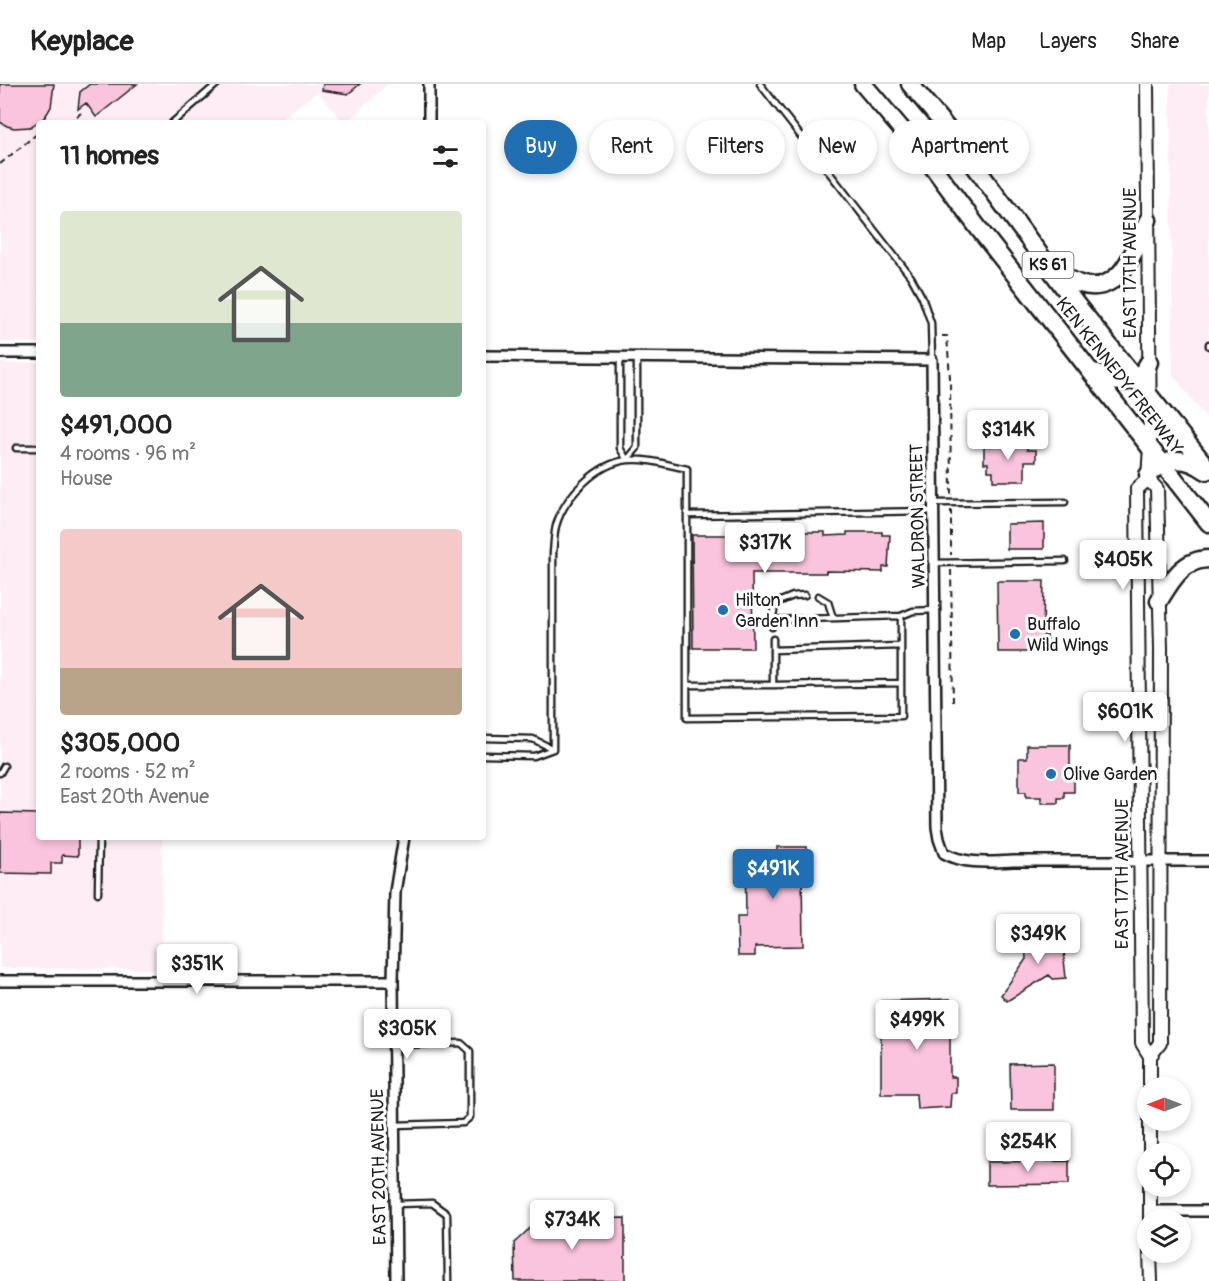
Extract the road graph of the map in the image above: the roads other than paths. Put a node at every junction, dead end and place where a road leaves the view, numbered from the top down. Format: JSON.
{"nodes":[{"id":1,"x":217,"y":84,"type":"edge"},
{"id":2,"x":429,"y":84,"type":"edge"},
{"id":3,"x":760,"y":84,"type":"edge"},
{"id":4,"x":863,"y":84,"type":"edge"},
{"id":5,"x":910,"y":84,"type":"edge"},
{"id":6,"x":1147,"y":84,"type":"edge"},
{"id":7,"x":175,"y":120,"type":"edge"},
{"id":8,"x":429,"y":120,"type":"edge"},
{"id":9,"x":1148,"y":220,"type":"junction"},
{"id":10,"x":1052,"y":270,"type":"junction"},
{"id":11,"x":0,"y":353,"type":"edge"},
{"id":12,"x":36,"y":353,"type":"edge"},
{"id":13,"x":486,"y":357,"type":"edge"},
{"id":14,"x":620,"y":357,"type":"junction"},
{"id":15,"x":637,"y":358,"type":"junction"},
{"id":16,"x":932,"y":360,"type":"junction"},
{"id":17,"x":1149,"y":362,"type":"junction"},
{"id":18,"x":1089,"y":368,"type":"junction"},
{"id":19,"x":1136,"y":379,"type":"junction"},
{"id":20,"x":1149,"y":395,"type":"junction"},
{"id":21,"x":1150,"y":446,"type":"junction"},
{"id":22,"x":16,"y":448,"type":"dead end"},
{"id":23,"x":36,"y":448,"type":"edge"},
{"id":24,"x":627,"y":460,"type":"junction"},
{"id":25,"x":1163,"y":462,"type":"junction"},
{"id":26,"x":1209,"y":472,"type":"edge"},
{"id":27,"x":1148,"y":477,"type":"junction"},
{"id":28,"x":1065,"y":502,"type":"dead end"},
{"id":29,"x":935,"y":507,"type":"junction"},
{"id":30,"x":687,"y":515,"type":"junction"},
{"id":31,"x":1209,"y":523,"type":"edge"},
{"id":32,"x":1209,"y":559,"type":"edge"},
{"id":33,"x":1065,"y":561,"type":"dead end"},
{"id":34,"x":935,"y":563,"type":"junction"},
{"id":35,"x":805,"y":595,"type":"dead end"},
{"id":36,"x":818,"y":596,"type":"dead end"},
{"id":37,"x":1159,"y":601,"type":"junction"},
{"id":38,"x":936,"y":610,"type":"junction"},
{"id":39,"x":901,"y":616,"type":"junction"},
{"id":40,"x":833,"y":618,"type":"junction"},
{"id":41,"x":772,"y":620,"type":"junction"},
{"id":42,"x":772,"y":627,"type":"dead end"},
{"id":43,"x":773,"y":639,"type":"dead end"},
{"id":44,"x":901,"y":646,"type":"junction"},
{"id":45,"x":773,"y":650,"type":"junction"},
{"id":46,"x":901,"y":683,"type":"junction"},
{"id":47,"x":687,"y":685,"type":"junction"},
{"id":48,"x":773,"y":685,"type":"junction"},
{"id":49,"x":486,"y":738,"type":"edge"},
{"id":50,"x":553,"y":749,"type":"junction"},
{"id":51,"x":486,"y":755,"type":"edge"},
{"id":52,"x":4,"y":766,"type":"dead end"},
{"id":53,"x":0,"y":773,"type":"edge"},
{"id":54,"x":99,"y":840,"type":"edge"},
{"id":55,"x":404,"y":840,"type":"edge"},
{"id":56,"x":1209,"y":861,"type":"edge"},
{"id":57,"x":1140,"y":862,"type":"junction"},
{"id":58,"x":1161,"y":862,"type":"junction"},
{"id":59,"x":98,"y":893,"type":"dead end"},
{"id":60,"x":0,"y":981,"type":"edge"},
{"id":61,"x":393,"y":981,"type":"junction"},
{"id":62,"x":394,"y":1045,"type":"junction"},
{"id":63,"x":1150,"y":1056,"type":"junction"},
{"id":64,"x":1150,"y":1077,"type":"edge"},
{"id":65,"x":395,"y":1125,"type":"junction"},
{"id":66,"x":396,"y":1204,"type":"junction"},
{"id":67,"x":1209,"y":1211,"type":"edge"},
{"id":68,"x":1191,"y":1212,"type":"edge"},
{"id":69,"x":1150,"y":1263,"type":"edge"},
{"id":70,"x":396,"y":1281,"type":"edge"},
{"id":71,"x":448,"y":1281,"type":"edge"},
{"id":72,"x":1150,"y":1281,"type":"edge"}],
"edges":[{"from":1,"to":7,"type":"lane"},
{"from":2,"to":8,"type":"street"},
{"from":3,"to":16,"type":"lane"},
{"from":4,"to":18,"type":"highway","name":"KEN KENNEDY FREEWAY","number":"KS 61"},
{"from":5,"to":10,"type":"highway","name":"KEN KENNEDY FREEWAY","number":"KS 61"},
{"from":6,"to":9,"type":"street","name":"EAST 17TH AVENUE"},
{"from":9,"to":10,"type":"highway"},
{"from":9,"to":17,"type":"street","name":"EAST 17TH AVENUE"},
{"from":10,"to":19,"type":"highway","name":"KEN KENNEDY FREEWAY","number":"KS 61"},
{"from":11,"to":12,"type":"street"},
{"from":13,"to":14,"type":"street"},
{"from":14,"to":15,"type":"street"},
{"from":14,"to":24,"type":"lane"},
{"from":15,"to":16,"type":"street"},
{"from":15,"to":24,"type":"lane"},
{"from":16,"to":29,"type":"street","name":"WALDRON STREET"},
{"from":17,"to":19,"type":"highway"},
{"from":17,"to":20,"type":"street","name":"EAST 17TH AVENUE"},
{"from":18,"to":19,"type":"highway"},
{"from":18,"to":21,"type":"highway","name":"KEN KENNEDY FREEWAY","number":"KS 61"},
{"from":19,"to":20,"type":"highway","name":"KEN KENNEDY FREEWAY","number":"KS 61"},
{"from":20,"to":21,"type":"street","name":"EAST 17TH AVENUE"},
{"from":20,"to":26,"type":"highway","name":"KEN KENNEDY FREEWAY","number":"KS 61"},
{"from":21,"to":25,"type":"highway","name":"KEN KENNEDY FREEWAY","number":"KS 61"},
{"from":21,"to":27,"type":"street","name":"EAST 17TH AVENUE"},
{"from":22,"to":23,"type":"lane"},
{"from":24,"to":30,"type":"lane"},
{"from":24,"to":50,"type":"lane"},
{"from":25,"to":26,"type":"highway"},
{"from":25,"to":27,"type":"highway"},
{"from":25,"to":31,"type":"highway","name":"KEN KENNEDY FREEWAY","number":"KS 61"},
{"from":27,"to":37,"type":"street","name":"EAST 17TH AVENUE"},
{"from":27,"to":57,"type":"street","name":"EAST 17TH AVENUE"},
{"from":28,"to":29,"type":"lane"},
{"from":29,"to":30,"type":"lane"},
{"from":29,"to":34,"type":"street","name":"WALDRON STREET"},
{"from":30,"to":47,"type":"lane"},
{"from":32,"to":37,"type":"highway"},
{"from":33,"to":34,"type":"lane"},
{"from":34,"to":38,"type":"street","name":"WALDRON STREET"},
{"from":35,"to":41,"type":"lane"},
{"from":36,"to":40,"type":"lane"},
{"from":37,"to":58,"type":"street","name":"EAST 17TH AVENUE"},
{"from":38,"to":39,"type":"lane"},
{"from":38,"to":57,"type":"street","name":"WALDRON STREET"},
{"from":39,"to":40,"type":"lane"},
{"from":39,"to":44,"type":"lane"},
{"from":40,"to":41,"type":"lane"},
{"from":41,"to":42,"type":"lane"},
{"from":43,"to":45,"type":"lane"},
{"from":44,"to":45,"type":"lane"},
{"from":44,"to":46,"type":"lane"},
{"from":45,"to":48,"type":"lane"},
{"from":46,"to":47,"type":"lane"},
{"from":46,"to":48,"type":"lane"},
{"from":47,"to":48,"type":"lane"},
{"from":49,"to":50,"type":"lane"},
{"from":50,"to":51,"type":"lane"},
{"from":52,"to":53,"type":"lane"},
{"from":54,"to":59,"type":"lane"},
{"from":55,"to":61,"type":"street","name":"EAST 20TH AVENUE"},
{"from":56,"to":58,"type":"street","name":"WALDRON STREET"},
{"from":57,"to":58,"type":"street","name":"WALDRON STREET"},
{"from":57,"to":63,"type":"street","name":"EAST 17TH AVENUE"},
{"from":58,"to":63,"type":"street","name":"EAST 17TH AVENUE"},
{"from":60,"to":61,"type":"street"},
{"from":61,"to":62,"type":"street","name":"EAST 20TH AVENUE"},
{"from":62,"to":65,"type":"street","name":"EAST 20TH AVENUE"},
{"from":62,"to":65,"type":"lane"},
{"from":63,"to":64,"type":"street","name":"EAST 17TH AVENUE"},
{"from":65,"to":66,"type":"street","name":"EAST 20TH AVENUE"},
{"from":66,"to":70,"type":"street","name":"EAST 20TH AVENUE"},
{"from":66,"to":71,"type":"lane"},
{"from":67,"to":68,"type":"street"},
{"from":69,"to":72,"type":"street"}]}
